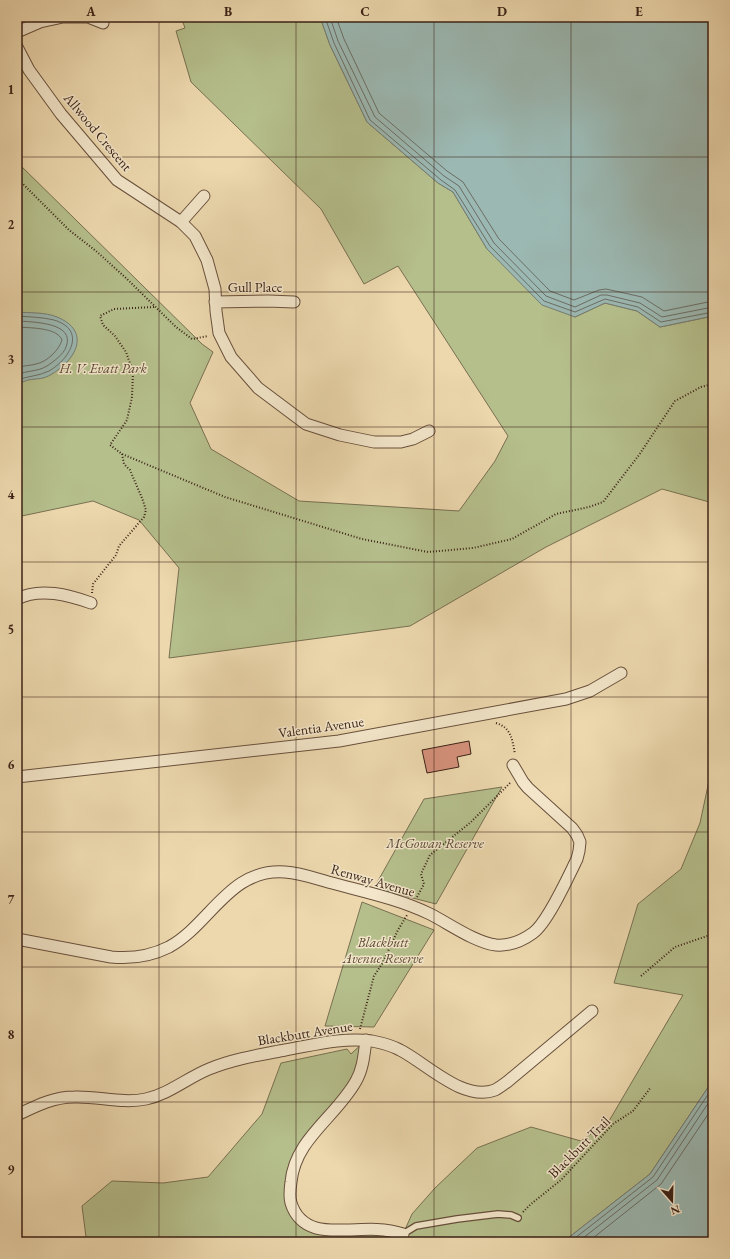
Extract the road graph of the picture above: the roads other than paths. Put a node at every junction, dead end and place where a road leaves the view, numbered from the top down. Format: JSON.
{"nodes":[{"id":1,"x":103,"y":23,"type":"dead end"},
{"id":2,"x":17,"y":32,"type":"edge"},
{"id":3,"x":17,"y":47,"type":"edge"},
{"id":4,"x":204,"y":196,"type":"dead end"},
{"id":5,"x":181,"y":222,"type":"junction"},
{"id":6,"x":215,"y":302,"type":"junction"},
{"id":7,"x":294,"y":302,"type":"dead end"},
{"id":8,"x":429,"y":431,"type":"dead end"},
{"id":9,"x":17,"y":599,"type":"edge"},
{"id":10,"x":91,"y":603,"type":"road end"},
{"id":11,"x":621,"y":673,"type":"dead end"},
{"id":12,"x":513,"y":765,"type":"road end"},
{"id":13,"x":17,"y":777,"type":"edge"},
{"id":14,"x":17,"y":939,"type":"edge"},
{"id":15,"x":592,"y":1010,"type":"dead end"},
{"id":16,"x":362,"y":1040,"type":"junction"},
{"id":17,"x":17,"y":1115,"type":"edge"},
{"id":18,"x":518,"y":1218,"type":"road end"},
{"id":19,"x":403,"y":1234,"type":"joint"}],
"edges":[{"from":1,"to":2,"type":"street"},
{"from":3,"to":5,"type":"street","name":"Allwood Crescent"},
{"from":4,"to":5,"type":"street"},
{"from":5,"to":6,"type":"street","name":"Allwood Crescent"},
{"from":6,"to":7,"type":"street","name":"Gull Place"},
{"from":6,"to":8,"type":"street","name":"Allwood Crescent"},
{"from":9,"to":10,"type":"street"},
{"from":11,"to":13,"type":"street","name":"Valentia Avenue"},
{"from":12,"to":14,"type":"street","name":"Renway Avenue"},
{"from":15,"to":16,"type":"street","name":"Blackbutt Avenue"},
{"from":16,"to":17,"type":"street","name":"Blackbutt Avenue"},
{"from":16,"to":19,"type":"street"},
{"from":18,"to":19,"type":"lane"}]}
